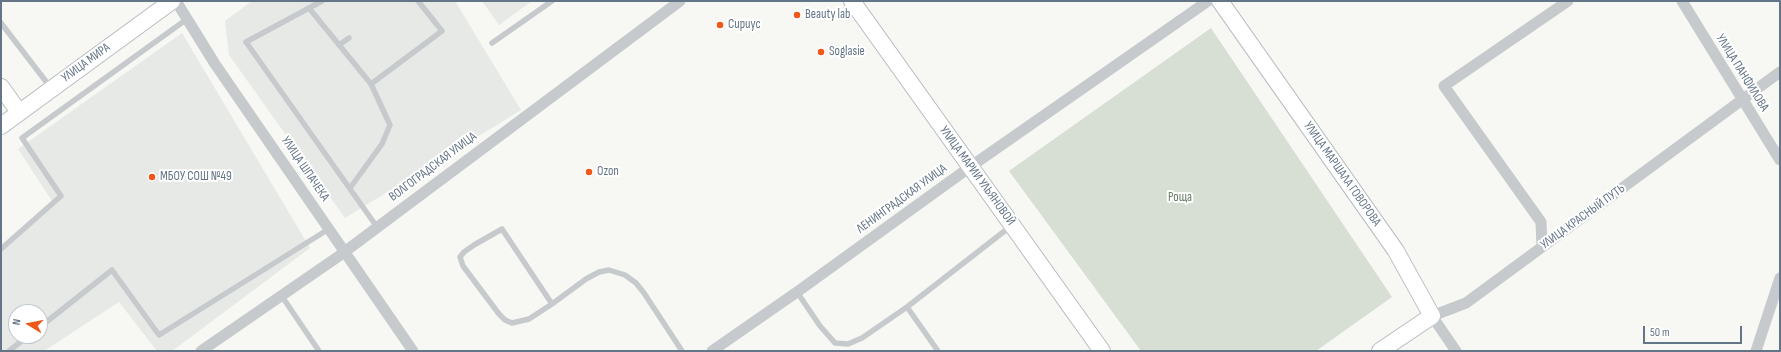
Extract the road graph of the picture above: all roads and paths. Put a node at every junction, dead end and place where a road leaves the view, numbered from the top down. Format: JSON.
{"nodes":[{"id":1,"x":172,"y":1,"type":"edge"},
{"id":2,"x":176,"y":1,"type":"edge"},
{"id":3,"x":322,"y":1,"type":"edge"},
{"id":4,"x":418,"y":1,"type":"edge"},
{"id":5,"x":552,"y":1,"type":"edge"},
{"id":6,"x":680,"y":1,"type":"edge"},
{"id":7,"x":852,"y":1,"type":"edge"},
{"id":8,"x":1208,"y":1,"type":"edge"},
{"id":9,"x":1220,"y":1,"type":"edge"},
{"id":10,"x":1568,"y":1,"type":"edge"},
{"id":11,"x":1682,"y":1,"type":"edge"},
{"id":12,"x":309,"y":8,"type":"junction"},
{"id":13,"x":187,"y":18,"type":"junction"},
{"id":14,"x":1,"y":23,"type":"edge"},
{"id":15,"x":349,"y":38,"type":"dead end"},
{"id":16,"x":492,"y":43,"type":"dead end"},
{"id":17,"x":339,"y":45,"type":"junction"},
{"id":18,"x":1780,"y":72,"type":"edge"},
{"id":19,"x":371,"y":84,"type":"junction"},
{"id":20,"x":1,"y":87,"type":"edge"},
{"id":21,"x":52,"y":89,"type":"junction"},
{"id":22,"x":1742,"y":100,"type":"junction"},
{"id":23,"x":19,"y":112,"type":"junction"},
{"id":24,"x":1,"y":126,"type":"edge"},
{"id":25,"x":1780,"y":160,"type":"edge"},
{"id":26,"x":970,"y":167,"type":"junction"},
{"id":27,"x":350,"y":188,"type":"junction"},
{"id":28,"x":1012,"y":225,"type":"junction"},
{"id":29,"x":378,"y":226,"type":"junction"},
{"id":30,"x":324,"y":232,"type":"dead end"},
{"id":31,"x":1542,"y":247,"type":"junction"},
{"id":32,"x":1,"y":249,"type":"edge"},
{"id":33,"x":344,"y":252,"type":"junction"},
{"id":34,"x":1780,"y":278,"type":"edge"},
{"id":35,"x":798,"y":292,"type":"junction"},
{"id":36,"x":281,"y":295,"type":"junction"},
{"id":37,"x":552,"y":304,"type":"junction"},
{"id":38,"x":906,"y":306,"type":"junction"},
{"id":39,"x":1432,"y":316,"type":"junction"},
{"id":40,"x":48,"y":321,"type":"edge"},
{"id":41,"x":18,"y":344,"type":"edge"},
{"id":42,"x":9,"y":351,"type":"edge"},
{"id":43,"x":201,"y":351,"type":"edge"},
{"id":44,"x":319,"y":351,"type":"edge"},
{"id":45,"x":413,"y":351,"type":"edge"},
{"id":46,"x":682,"y":351,"type":"edge"},
{"id":47,"x":712,"y":351,"type":"edge"},
{"id":48,"x":938,"y":351,"type":"edge"},
{"id":49,"x":1102,"y":351,"type":"edge"},
{"id":50,"x":1380,"y":351,"type":"edge"},
{"id":51,"x":1456,"y":351,"type":"edge"},
{"id":52,"x":1756,"y":351,"type":"edge"}],
"edges":[{"from":1,"to":21,"type":"street","name":"УЛИЦА МИРА"},
{"from":2,"to":13,"type":"street","name":"УЛИЦА ШПАЧЕКА"},
{"from":3,"to":12,"type":"lane"},
{"from":4,"to":19,"type":"lane"},
{"from":5,"to":16,"type":"lane"},
{"from":6,"to":29,"type":"street","name":"ВОЛГОГРАДСКАЯ УЛИЦА"},
{"from":7,"to":26,"type":"street","name":"УЛИЦА МАРИИ УЛЬЯНОВОЙ"},
{"from":8,"to":26,"type":"street","name":"ЛЕНИНГРАДСКАЯ УЛИЦА"},
{"from":9,"to":39,"type":"street","name":"УЛИЦА МАРШАЛА ГОВОРОВА"},
{"from":10,"to":31,"type":"street"},
{"from":11,"to":22,"type":"street","name":"УЛИЦА ПАНФИЛОВА"},
{"from":12,"to":17,"type":"lane"},
{"from":12,"to":27,"type":"lane"},
{"from":13,"to":32,"type":"lane"},
{"from":13,"to":33,"type":"street","name":"УЛИЦА ШПАЧЕКА"},
{"from":14,"to":21,"type":"lane"},
{"from":15,"to":17,"type":"lane"},
{"from":17,"to":19,"type":"lane"},
{"from":18,"to":22,"type":"street","name":"УЛИЦА КРАСНЫЙ ПУТЬ"},
{"from":19,"to":27,"type":"lane"},
{"from":20,"to":23,"type":"street"},
{"from":21,"to":23,"type":"street","name":"УЛИЦА МИРА"},
{"from":22,"to":25,"type":"street","name":"УЛИЦА ПАНФИЛОВА"},
{"from":22,"to":31,"type":"street","name":"УЛИЦА КРАСНЫЙ ПУТЬ"},
{"from":23,"to":24,"type":"street","name":"УЛИЦА МИРА"},
{"from":26,"to":28,"type":"street","name":"УЛИЦА МАРИИ УЛЬЯНОВОЙ"},
{"from":26,"to":35,"type":"street","name":"ЛЕНИНГРАДСКАЯ УЛИЦА"},
{"from":27,"to":29,"type":"lane"},
{"from":28,"to":38,"type":"lane"},
{"from":28,"to":49,"type":"street","name":"УЛИЦА МАРИИ УЛЬЯНОВОЙ"},
{"from":29,"to":33,"type":"street","name":"ВОЛГОГРАДСКАЯ УЛИЦА"},
{"from":30,"to":40,"type":"lane"},
{"from":31,"to":39,"type":"street","name":"УЛИЦА КРАСНЫЙ ПУТЬ"},
{"from":33,"to":36,"type":"street","name":"ВОЛГОГРАДСКАЯ УЛИЦА"},
{"from":33,"to":45,"type":"street","name":"УЛИЦА ШПАЧЕКА"},
{"from":34,"to":52,"type":"street"},
{"from":35,"to":38,"type":"lane"},
{"from":35,"to":47,"type":"street","name":"ЛЕНИНГРАДСКАЯ УЛИЦА"},
{"from":36,"to":43,"type":"street","name":"ВОЛГОГРАДСКАЯ УЛИЦА"},
{"from":36,"to":44,"type":"lane"},
{"from":37,"to":37,"type":"lane"},
{"from":37,"to":46,"type":"lane"},
{"from":38,"to":48,"type":"lane"},
{"from":39,"to":50,"type":"street","name":"УЛИЦА КРАСНЫЙ ПУТЬ"},
{"from":39,"to":51,"type":"street","name":"УЛИЦА МАРШАЛА ГОВОРОВА"},
{"from":41,"to":42,"type":"lane"}]}
